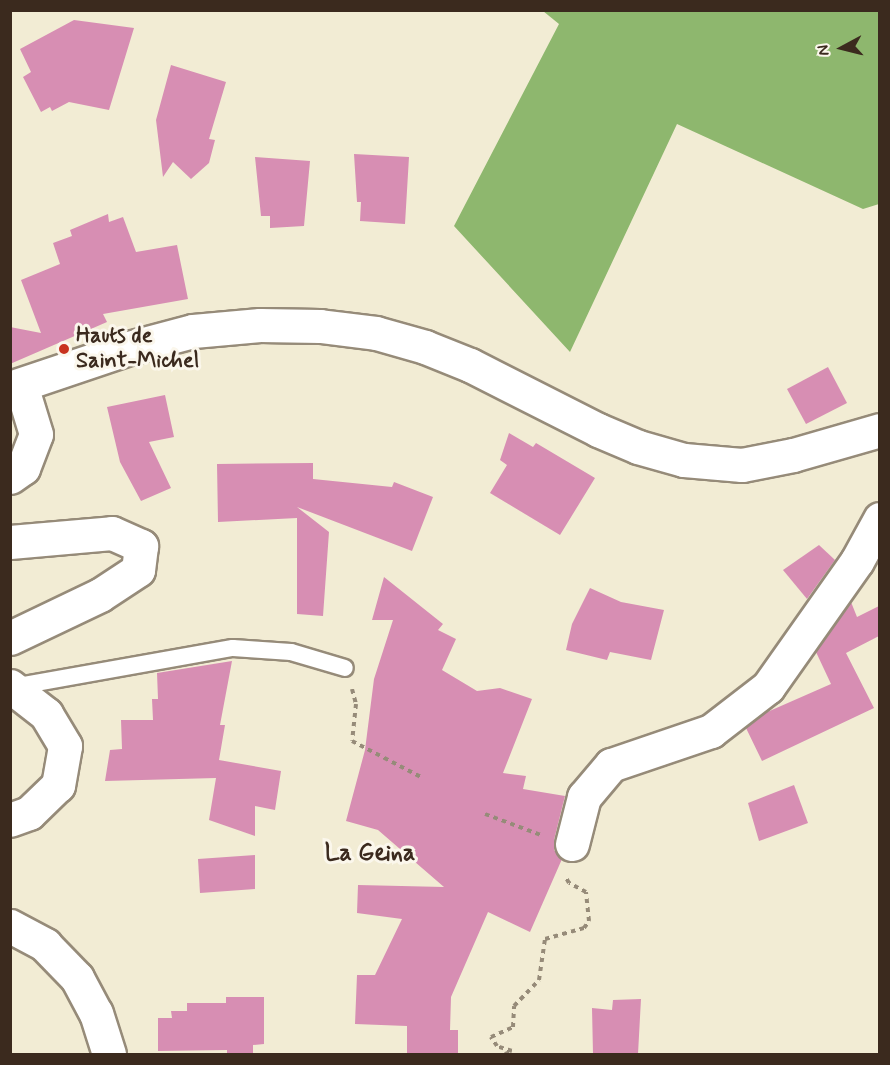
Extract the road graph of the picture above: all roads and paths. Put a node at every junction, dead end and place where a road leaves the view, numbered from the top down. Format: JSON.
{"nodes":[{"id":1,"x":16,"y":386,"type":"edge"},
{"id":2,"x":879,"y":430,"type":"edge"},
{"id":3,"x":10,"y":477,"type":"edge"},
{"id":4,"x":879,"y":519,"type":"edge"},
{"id":5,"x":10,"y":542,"type":"edge"},
{"id":6,"x":10,"y":638,"type":"edge"},
{"id":7,"x":345,"y":668,"type":"joint"},
{"id":8,"x":12,"y":686,"type":"edge"},
{"id":9,"x":421,"y":777,"type":"dead end"},
{"id":10,"x":485,"y":814,"type":"dead end"},
{"id":11,"x":10,"y":820,"type":"edge"},
{"id":12,"x":572,"y":844,"type":"junction"},
{"id":13,"x":10,"y":926,"type":"edge"},
{"id":14,"x":109,"y":1054,"type":"edge"},
{"id":15,"x":506,"y":1054,"type":"edge"}],
"edges":[{"from":1,"to":2,"type":"street"},
{"from":1,"to":3,"type":"street"},
{"from":4,"to":12,"type":"street"},
{"from":5,"to":6,"type":"street"},
{"from":7,"to":8,"type":"lane"},
{"from":7,"to":9,"type":"path"},
{"from":8,"to":11,"type":"street"},
{"from":10,"to":12,"type":"path"},
{"from":12,"to":15,"type":"path"},
{"from":13,"to":14,"type":"street"}]}
